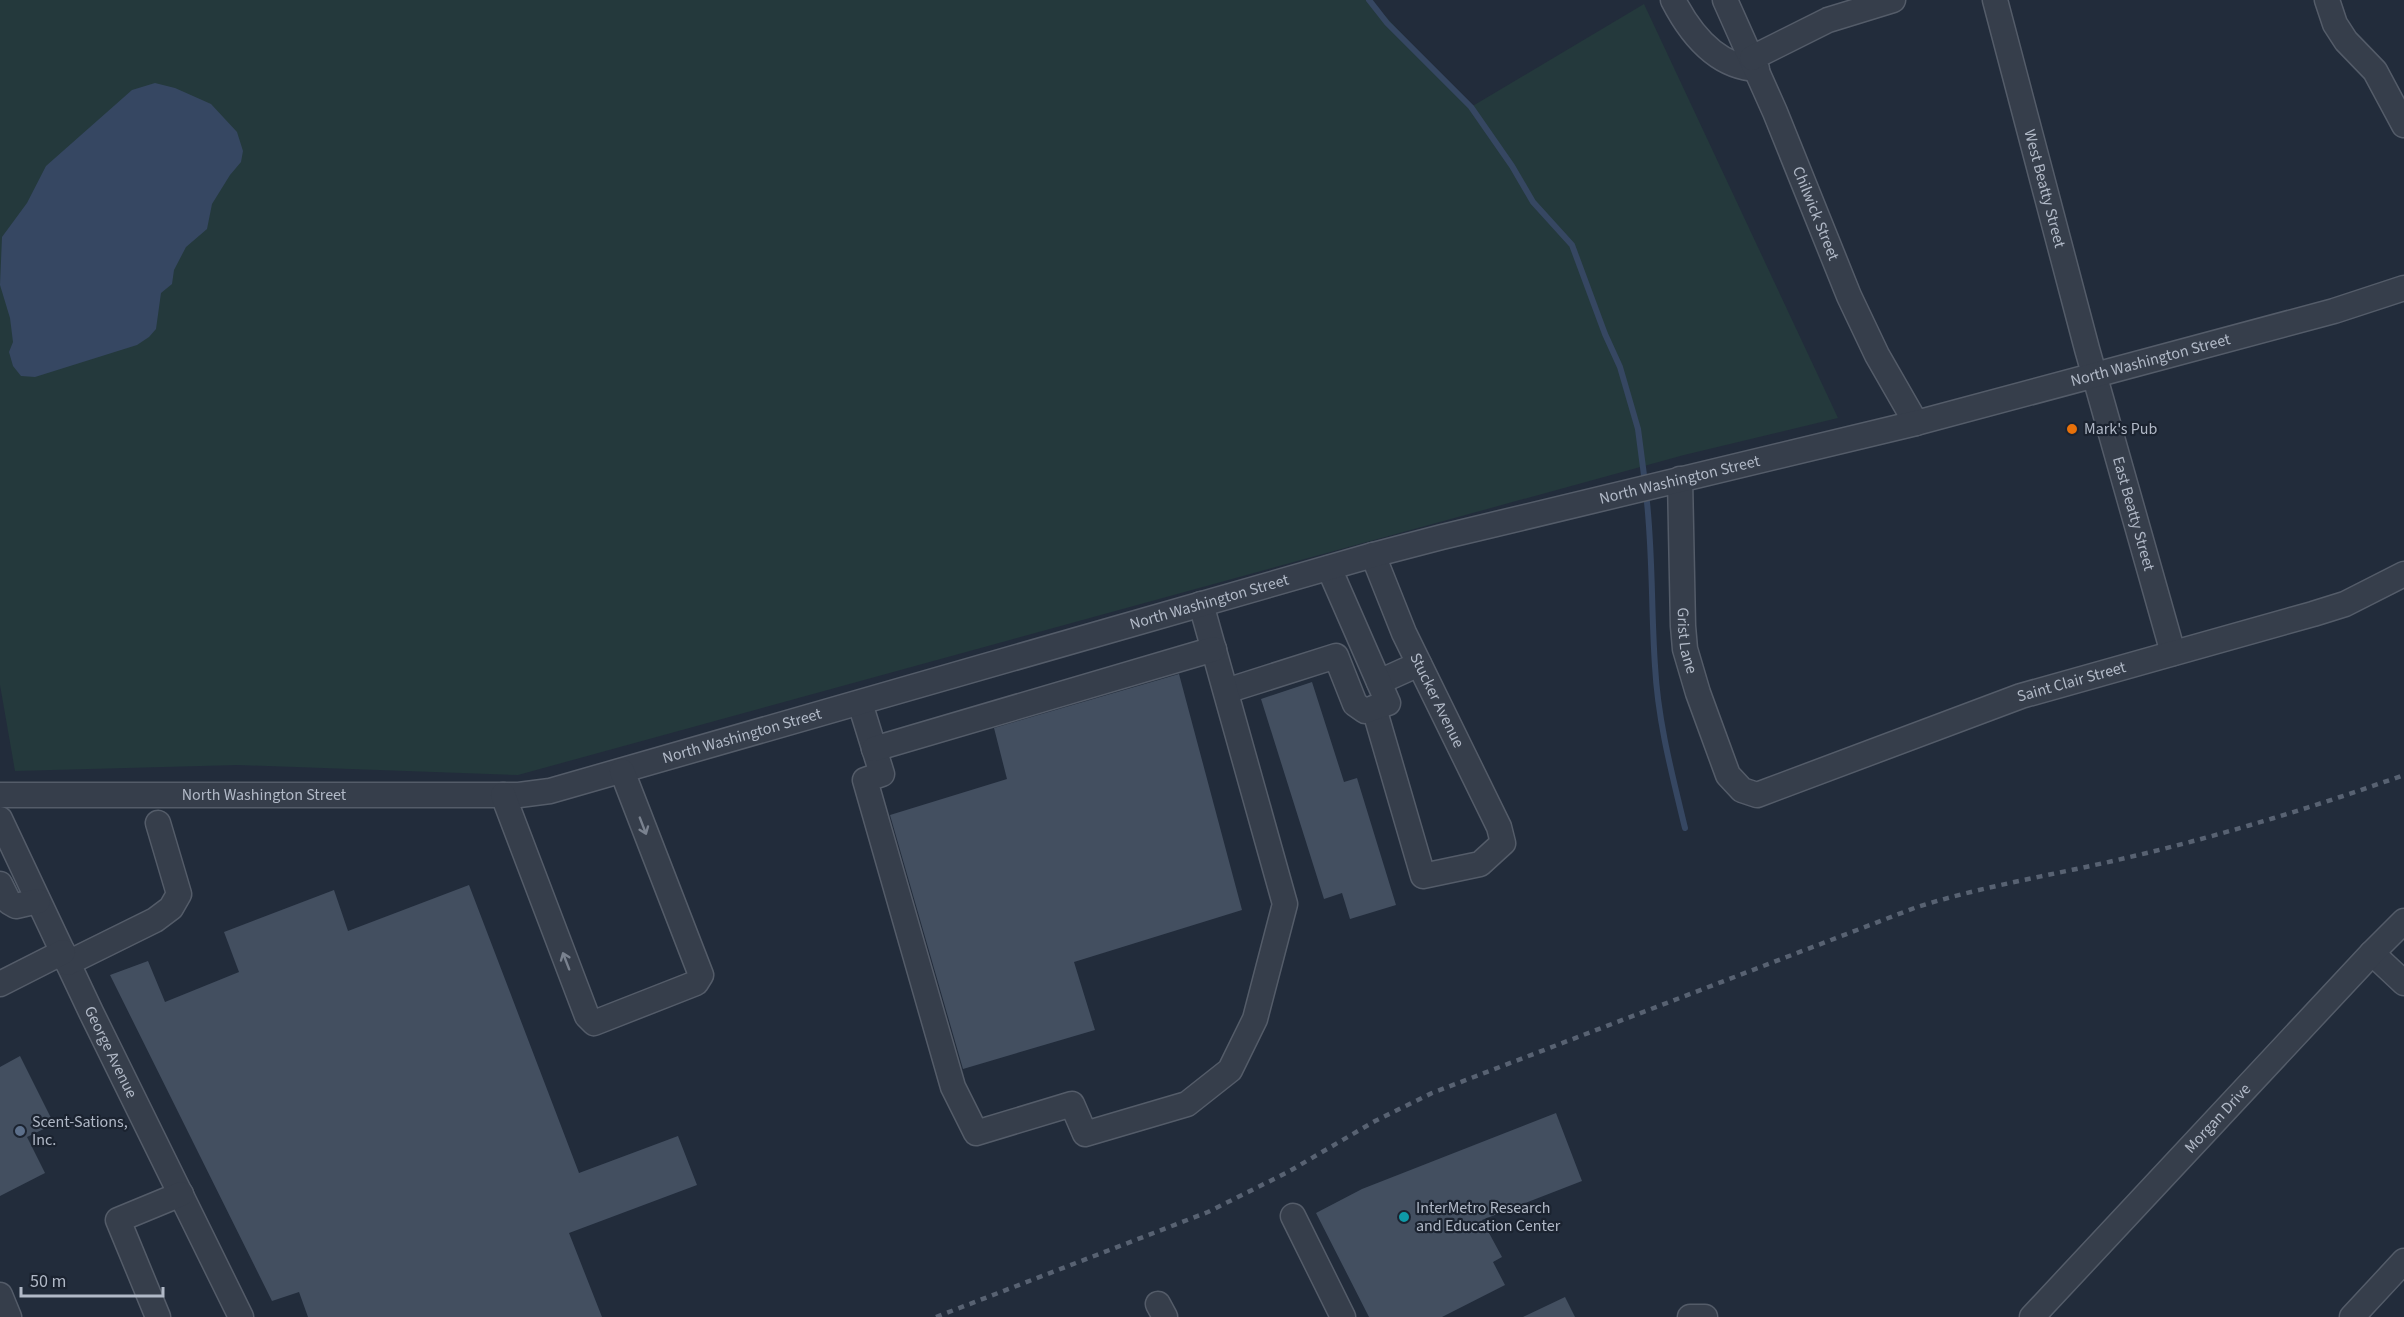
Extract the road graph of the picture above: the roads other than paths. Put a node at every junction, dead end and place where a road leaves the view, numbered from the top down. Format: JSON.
{"nodes":[{"id":1,"x":1673,"y":0,"type":"edge"},
{"id":2,"x":1725,"y":0,"type":"edge"},
{"id":3,"x":1893,"y":0,"type":"edge"},
{"id":4,"x":1995,"y":0,"type":"edge"},
{"id":5,"x":2327,"y":0,"type":"edge"},
{"id":6,"x":1858,"y":4,"type":"edge"},
{"id":7,"x":1754,"y":64,"type":"junction"},
{"id":8,"x":2404,"y":125,"type":"edge"},
{"id":9,"x":2404,"y":288,"type":"edge"},
{"id":10,"x":2096,"y":375,"type":"junction"},
{"id":11,"x":1916,"y":423,"type":"junction"},
{"id":12,"x":1680,"y":479,"type":"junction"},
{"id":13,"x":1372,"y":555,"type":"junction"},
{"id":14,"x":1329,"y":568,"type":"junction"},
{"id":15,"x":2404,"y":574,"type":"edge"},
{"id":16,"x":1201,"y":604,"type":"junction"},
{"id":17,"x":1214,"y":649,"type":"junction"},
{"id":18,"x":2173,"y":653,"type":"junction"},
{"id":19,"x":1419,"y":664,"type":"junction"},
{"id":20,"x":1379,"y":682,"type":"junction"},
{"id":21,"x":1226,"y":691,"type":"junction"},
{"id":22,"x":860,"y":703,"type":"junction"},
{"id":23,"x":1374,"y":708,"type":"junction"},
{"id":24,"x":874,"y":750,"type":"junction"},
{"id":25,"x":622,"y":771,"type":"junction"},
{"id":26,"x":1742,"y":790,"type":"joint"},
{"id":27,"x":0,"y":795,"type":"edge"},
{"id":28,"x":503,"y":795,"type":"junction"},
{"id":29,"x":0,"y":819,"type":"edge"},
{"id":30,"x":158,"y":823,"type":"dead end"},
{"id":31,"x":7,"y":852,"type":"edge"},
{"id":32,"x":0,"y":884,"type":"edge"},
{"id":33,"x":38,"y":901,"type":"junction"},
{"id":34,"x":2404,"y":921,"type":"edge"},
{"id":35,"x":2372,"y":952,"type":"junction"},
{"id":36,"x":65,"y":958,"type":"junction"},
{"id":37,"x":2404,"y":983,"type":"edge"},
{"id":38,"x":0,"y":984,"type":"edge"},
{"id":39,"x":182,"y":1194,"type":"junction"},
{"id":40,"x":1293,"y":1216,"type":"dead end"},
{"id":41,"x":2404,"y":1261,"type":"edge"},
{"id":42,"x":0,"y":1295,"type":"edge"},
{"id":43,"x":9,"y":1317,"type":"edge"},
{"id":44,"x":158,"y":1317,"type":"edge"},
{"id":45,"x":241,"y":1317,"type":"edge"},
{"id":46,"x":1343,"y":1317,"type":"edge"},
{"id":47,"x":2032,"y":1317,"type":"edge"},
{"id":48,"x":2352,"y":1317,"type":"edge"}],
"edges":[{"from":1,"to":7,"type":"street"},
{"from":2,"to":7,"type":"street","name":"Chilwick Street"},
{"from":3,"to":6,"type":"street"},
{"from":4,"to":10,"type":"street","name":"West Beatty Street"},
{"from":5,"to":8,"type":"street"},
{"from":6,"to":7,"type":"street"},
{"from":7,"to":11,"type":"street","name":"Chilwick Street"},
{"from":9,"to":10,"type":"street","name":"North Washington Street"},
{"from":10,"to":11,"type":"street","name":"North Washington Street"},
{"from":10,"to":18,"type":"street","name":"East Beatty Street"},
{"from":11,"to":12,"type":"street","name":"North Washington Street"},
{"from":12,"to":13,"type":"street","name":"North Washington Street"},
{"from":12,"to":26,"type":"street","name":"Grist Lane"},
{"from":13,"to":14,"type":"street","name":"North Washington Street"},
{"from":13,"to":19,"type":"street","name":"Stucker Avenue"},
{"from":14,"to":16,"type":"street","name":"North Washington Street"},
{"from":14,"to":20,"type":"street"},
{"from":15,"to":18,"type":"street","name":"Saint Clair Street"},
{"from":16,"to":17,"type":"street"},
{"from":16,"to":22,"type":"street","name":"North Washington Street"},
{"from":17,"to":21,"type":"street"},
{"from":17,"to":24,"type":"street"},
{"from":18,"to":26,"type":"street","name":"Saint Clair Street"},
{"from":19,"to":20,"type":"street"},
{"from":19,"to":23,"type":"street","name":"Stucker Avenue"},
{"from":20,"to":23,"type":"street"},
{"from":21,"to":23,"type":"street"},
{"from":21,"to":24,"type":"street"},
{"from":22,"to":24,"type":"street"},
{"from":22,"to":25,"type":"street","name":"North Washington Street"},
{"from":25,"to":28,"type":"street","name":"North Washington Street"},
{"from":25,"to":28,"type":"street","one_way":true},
{"from":27,"to":28,"type":"street","name":"North Washington Street"},
{"from":29,"to":31,"type":"street","name":"George Avenue"},
{"from":30,"to":36,"type":"street"},
{"from":31,"to":33,"type":"street","name":"George Avenue"},
{"from":32,"to":33,"type":"street"},
{"from":33,"to":36,"type":"street","name":"George Avenue"},
{"from":34,"to":35,"type":"street","name":"Morgan Drive"},
{"from":35,"to":37,"type":"street"},
{"from":35,"to":47,"type":"street","name":"Morgan Drive"},
{"from":36,"to":38,"type":"street"},
{"from":36,"to":39,"type":"street","name":"George Avenue"},
{"from":39,"to":44,"type":"street"},
{"from":39,"to":45,"type":"street","name":"George Avenue"},
{"from":40,"to":46,"type":"street"},
{"from":41,"to":48,"type":"street"},
{"from":42,"to":43,"type":"street"}]}
